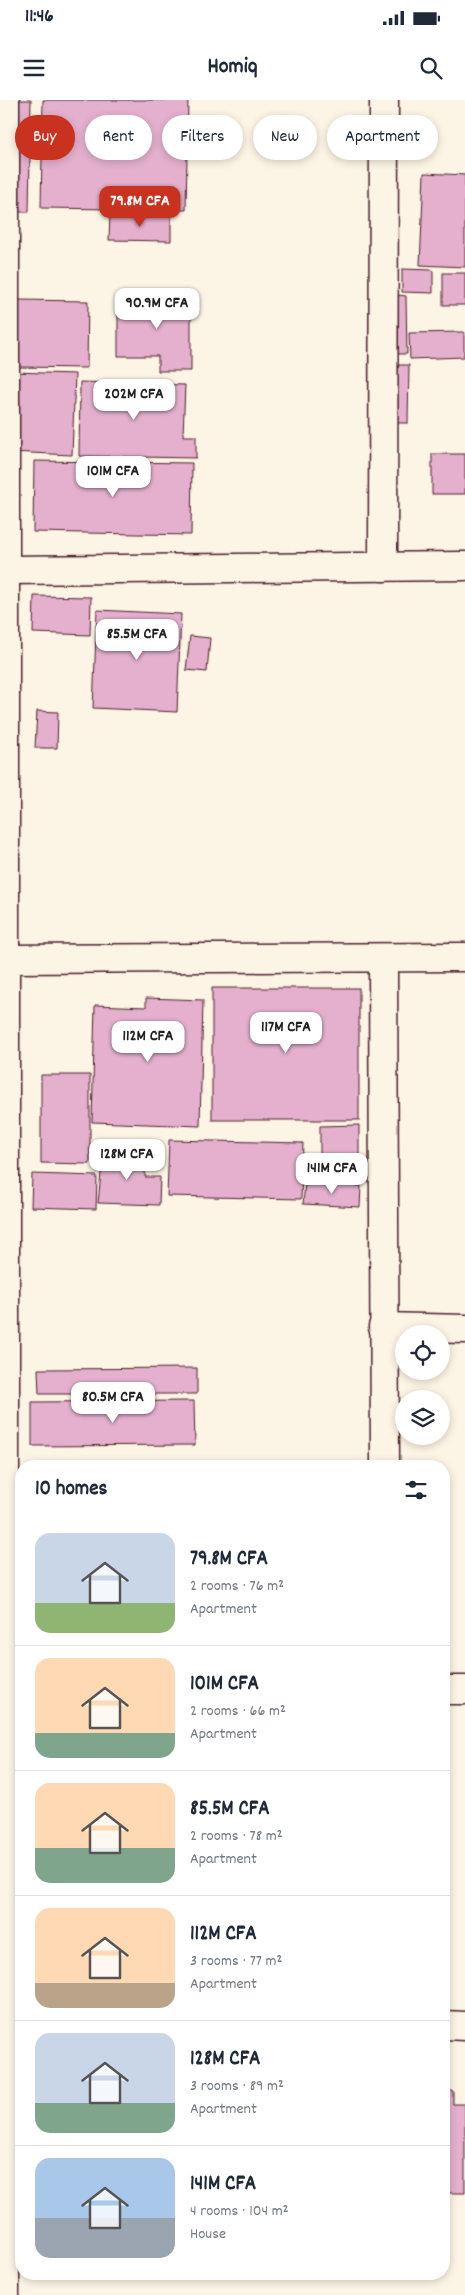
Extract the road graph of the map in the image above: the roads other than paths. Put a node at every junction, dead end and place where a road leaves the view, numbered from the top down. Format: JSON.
{"nodes":[{"id":1,"x":5,"y":100,"type":"edge"},
{"id":2,"x":384,"y":100,"type":"edge"},
{"id":3,"x":465,"y":566,"type":"edge"},
{"id":4,"x":383,"y":567,"type":"junction"},
{"id":5,"x":5,"y":570,"type":"junction"},
{"id":6,"x":465,"y":957,"type":"edge"},
{"id":7,"x":383,"y":958,"type":"junction"},
{"id":8,"x":3,"y":959,"type":"edge"},
{"id":9,"x":383,"y":1328,"type":"junction"},
{"id":10,"x":465,"y":1330,"type":"edge"},
{"id":11,"x":385,"y":1460,"type":"edge"},
{"id":12,"x":450,"y":1690,"type":"edge"},
{"id":13,"x":465,"y":1690,"type":"edge"},
{"id":14,"x":450,"y":2025,"type":"edge"},
{"id":15,"x":465,"y":2026,"type":"edge"},
{"id":16,"x":13,"y":2030,"type":"edge"},
{"id":17,"x":5,"y":2295,"type":"edge"}],
"edges":[{"from":1,"to":5,"type":"street"},
{"from":2,"to":4,"type":"street"},
{"from":3,"to":4,"type":"street"},
{"from":4,"to":5,"type":"street"},
{"from":5,"to":8,"type":"street"},
{"from":6,"to":7,"type":"street"},
{"from":7,"to":8,"type":"street"},
{"from":7,"to":9,"type":"street"},
{"from":8,"to":16,"type":"street"},
{"from":9,"to":10,"type":"street"},
{"from":9,"to":11,"type":"street"},
{"from":12,"to":13,"type":"street"},
{"from":14,"to":15,"type":"street"},
{"from":16,"to":17,"type":"street"}]}
